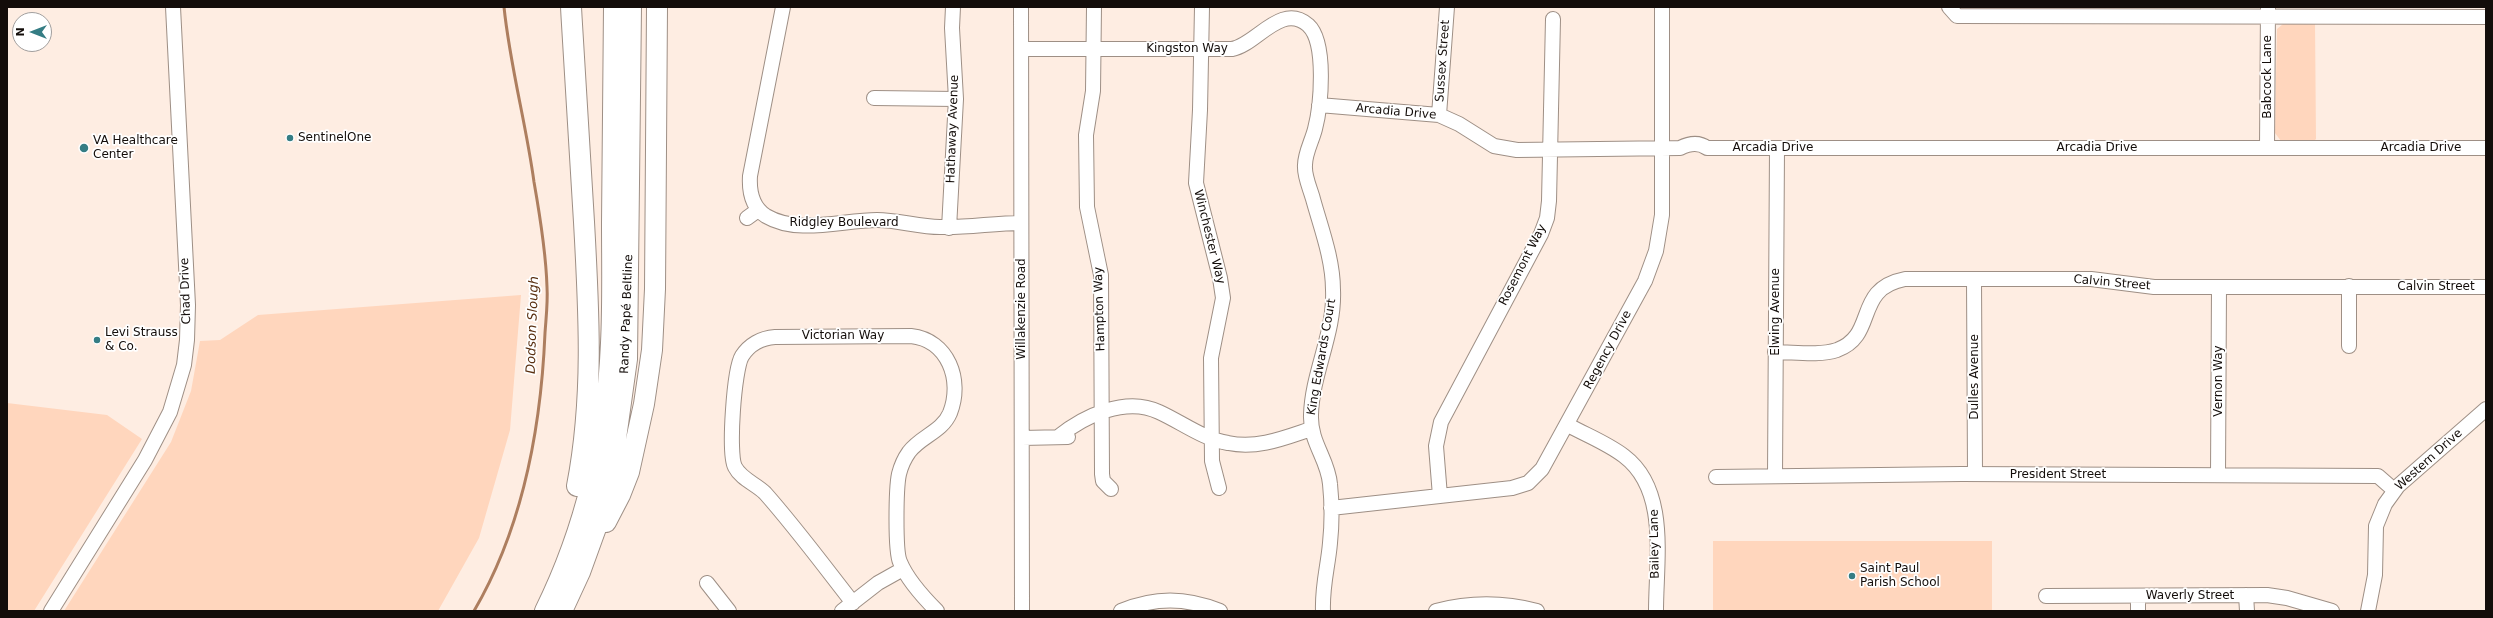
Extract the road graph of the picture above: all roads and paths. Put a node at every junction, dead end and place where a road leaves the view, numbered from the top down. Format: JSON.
{"nodes":[{"id":1,"x":173,"y":7,"type":"edge"},
{"id":2,"x":571,"y":7,"type":"edge"},
{"id":3,"x":602,"y":7,"type":"edge"},
{"id":4,"x":614,"y":7,"type":"edge"},
{"id":5,"x":631,"y":7,"type":"edge"},
{"id":6,"x":783,"y":7,"type":"edge"},
{"id":7,"x":953,"y":7,"type":"edge"},
{"id":8,"x":1021,"y":7,"type":"edge"},
{"id":9,"x":1094,"y":7,"type":"edge"},
{"id":10,"x":1202,"y":7,"type":"edge"},
{"id":11,"x":1447,"y":7,"type":"edge"},
{"id":12,"x":1662,"y":7,"type":"edge"},
{"id":13,"x":1949,"y":7,"type":"edge"},
{"id":14,"x":657,"y":10,"type":"edge"},
{"id":15,"x":2268,"y":12,"type":"edge"},
{"id":16,"x":2486,"y":17,"type":"edge"},
{"id":17,"x":1553,"y":19,"type":"dead end"},
{"id":18,"x":1021,"y":49,"type":"junction"},
{"id":19,"x":1094,"y":49,"type":"junction"},
{"id":20,"x":1201,"y":49,"type":"junction"},
{"id":21,"x":613,"y":70,"type":"junction"},
{"id":22,"x":874,"y":98,"type":"dead end"},
{"id":23,"x":956,"y":99,"type":"junction"},
{"id":24,"x":1320,"y":105,"type":"junction"},
{"id":25,"x":1439,"y":115,"type":"junction"},
{"id":26,"x":2267,"y":147,"type":"junction"},
{"id":27,"x":1662,"y":148,"type":"junction"},
{"id":28,"x":1776,"y":148,"type":"junction"},
{"id":29,"x":2486,"y":148,"type":"edge"},
{"id":30,"x":1551,"y":150,"type":"junction"},
{"id":31,"x":758,"y":210,"type":"junction"},
{"id":32,"x":747,"y":218,"type":"dead end"},
{"id":33,"x":1022,"y":223,"type":"junction"},
{"id":34,"x":948,"y":228,"type":"junction"},
{"id":35,"x":1974,"y":279,"type":"junction"},
{"id":36,"x":2349,"y":286,"type":"junction"},
{"id":37,"x":2219,"y":287,"type":"junction"},
{"id":38,"x":2486,"y":287,"type":"edge"},
{"id":39,"x":2349,"y":346,"type":"dead end"},
{"id":40,"x":1775,"y":352,"type":"junction"},
{"id":41,"x":2485,"y":412,"type":"edge"},
{"id":42,"x":1096,"y":415,"type":"junction"},
{"id":43,"x":1568,"y":425,"type":"junction"},
{"id":44,"x":1311,"y":429,"type":"junction"},
{"id":45,"x":1022,"y":438,"type":"junction"},
{"id":46,"x":1212,"y":440,"type":"junction"},
{"id":47,"x":1975,"y":474,"type":"junction"},
{"id":48,"x":1775,"y":475,"type":"junction"},
{"id":49,"x":2218,"y":475,"type":"junction"},
{"id":50,"x":1716,"y":477,"type":"dead end"},
{"id":51,"x":1219,"y":488,"type":"dead end"},
{"id":52,"x":1111,"y":489,"type":"dead end"},
{"id":53,"x":2394,"y":490,"type":"junction"},
{"id":54,"x":1440,"y":496,"type":"junction"},
{"id":55,"x":1331,"y":508,"type":"junction"},
{"id":56,"x":590,"y":545,"type":"junction"},
{"id":57,"x":903,"y":568,"type":"junction"},
{"id":58,"x":707,"y":583,"type":"dead end"},
{"id":59,"x":2246,"y":595,"type":"junction"},
{"id":60,"x":2046,"y":596,"type":"dead end"},
{"id":61,"x":2138,"y":596,"type":"junction"},
{"id":62,"x":848,"y":607,"type":"edge"},
{"id":63,"x":51,"y":611,"type":"edge"},
{"id":64,"x":535,"y":611,"type":"edge"},
{"id":65,"x":545,"y":611,"type":"edge"},
{"id":66,"x":562,"y":611,"type":"edge"},
{"id":67,"x":729,"y":611,"type":"edge"},
{"id":68,"x":936,"y":611,"type":"edge"},
{"id":69,"x":1022,"y":611,"type":"edge"},
{"id":70,"x":1121,"y":611,"type":"edge"},
{"id":71,"x":1220,"y":611,"type":"edge"},
{"id":72,"x":1322,"y":611,"type":"edge"},
{"id":73,"x":1436,"y":611,"type":"edge"},
{"id":74,"x":1537,"y":611,"type":"edge"},
{"id":75,"x":1656,"y":611,"type":"edge"},
{"id":76,"x":2138,"y":611,"type":"edge"},
{"id":77,"x":2247,"y":611,"type":"edge"},
{"id":78,"x":2332,"y":611,"type":"edge"},
{"id":79,"x":2368,"y":611,"type":"edge"}],
"edges":[{"from":1,"to":63,"type":"street","name":"Chad Drive"},
{"from":2,"to":64,"type":"highway"},
{"from":3,"to":21,"type":"highway"},
{"from":4,"to":21,"type":"highway","name":"Randy Papé Beltline"},
{"from":5,"to":56,"type":"highway","name":"Randy Papé Beltline"},
{"from":6,"to":31,"type":"street"},
{"from":7,"to":23,"type":"street","name":"Hathaway Avenue"},
{"from":8,"to":18,"type":"street","name":"Willakenzie Road"},
{"from":9,"to":19,"type":"street","name":"Hampton Way"},
{"from":10,"to":20,"type":"street","name":"Winchester Way"},
{"from":11,"to":25,"type":"street","name":"Sussex Street"},
{"from":12,"to":27,"type":"street","name":"Regency Drive"},
{"from":13,"to":15,"type":"street"},
{"from":14,"to":56,"type":"highway"},
{"from":15,"to":16,"type":"street"},
{"from":15,"to":26,"type":"street","name":"Babcock Lane"},
{"from":17,"to":30,"type":"street","name":"Rosemont Way"},
{"from":18,"to":19,"type":"street","name":"Kingston Way"},
{"from":18,"to":33,"type":"street","name":"Willakenzie Road"},
{"from":19,"to":20,"type":"street","name":"Kingston Way"},
{"from":19,"to":42,"type":"street","name":"Hampton Way"},
{"from":20,"to":24,"type":"street","name":"Kingston Way"},
{"from":20,"to":46,"type":"street","name":"Winchester Way"},
{"from":21,"to":65,"type":"highway","name":"Randy Papé Beltline"},
{"from":22,"to":23,"type":"street"},
{"from":23,"to":34,"type":"street","name":"Hathaway Avenue"},
{"from":24,"to":25,"type":"street","name":"Arcadia Drive"},
{"from":24,"to":44,"type":"street","name":"King Edwards Court"},
{"from":25,"to":30,"type":"street","name":"Arcadia Drive"},
{"from":26,"to":28,"type":"street","name":"Arcadia Drive"},
{"from":26,"to":29,"type":"street","name":"Arcadia Drive"},
{"from":27,"to":28,"type":"street","name":"Arcadia Drive"},
{"from":27,"to":30,"type":"street","name":"Arcadia Drive"},
{"from":27,"to":43,"type":"street","name":"Regency Drive"},
{"from":28,"to":40,"type":"street","name":"Elwing Avenue"},
{"from":30,"to":54,"type":"street","name":"Rosemont Way"},
{"from":31,"to":32,"type":"street"},
{"from":31,"to":34,"type":"street","name":"Ridgley Boulevard"},
{"from":33,"to":34,"type":"street","name":"Ridgley Boulevard"},
{"from":33,"to":45,"type":"street","name":"Willakenzie Road"},
{"from":35,"to":37,"type":"street","name":"Calvin Street"},
{"from":35,"to":40,"type":"street","name":"Calvin Street"},
{"from":35,"to":47,"type":"street","name":"Dulles Avenue"},
{"from":36,"to":37,"type":"street","name":"Calvin Street"},
{"from":36,"to":38,"type":"street","name":"Calvin Street"},
{"from":36,"to":39,"type":"street"},
{"from":37,"to":49,"type":"street","name":"Vernon Way"},
{"from":40,"to":48,"type":"street","name":"Elwing Avenue"},
{"from":41,"to":53,"type":"street","name":"Western Drive"},
{"from":42,"to":45,"type":"street"},
{"from":42,"to":46,"type":"street"},
{"from":42,"to":52,"type":"street","name":"Hampton Way"},
{"from":43,"to":54,"type":"street","name":"Regency Drive"},
{"from":43,"to":75,"type":"street","name":"Bailey Lane"},
{"from":44,"to":46,"type":"street"},
{"from":44,"to":55,"type":"street","name":"King Edwards Court"},
{"from":45,"to":69,"type":"street","name":"Willakenzie Road"},
{"from":46,"to":51,"type":"street","name":"Winchester Way"},
{"from":47,"to":48,"type":"street","name":"President Street"},
{"from":47,"to":49,"type":"street","name":"President Street"},
{"from":48,"to":50,"type":"street","name":"President Street"},
{"from":49,"to":53,"type":"street","name":"President Street"},
{"from":53,"to":79,"type":"street","name":"Western Drive"},
{"from":54,"to":55,"type":"street","name":"Regency Drive"},
{"from":55,"to":72,"type":"street","name":"King Edwards Court"},
{"from":56,"to":66,"type":"highway","name":"Randy Papé Beltline"},
{"from":57,"to":62,"type":"street"},
{"from":57,"to":62,"type":"street","name":"Victorian Way"},
{"from":57,"to":68,"type":"street","name":"Victorian Way"},
{"from":58,"to":67,"type":"street"},
{"from":59,"to":61,"type":"street","name":"Waverly Street"},
{"from":59,"to":77,"type":"street"},
{"from":59,"to":78,"type":"street","name":"Waverly Street"},
{"from":60,"to":61,"type":"street","name":"Waverly Street"},
{"from":61,"to":76,"type":"street"},
{"from":70,"to":71,"type":"street"},
{"from":73,"to":74,"type":"street"}]}
